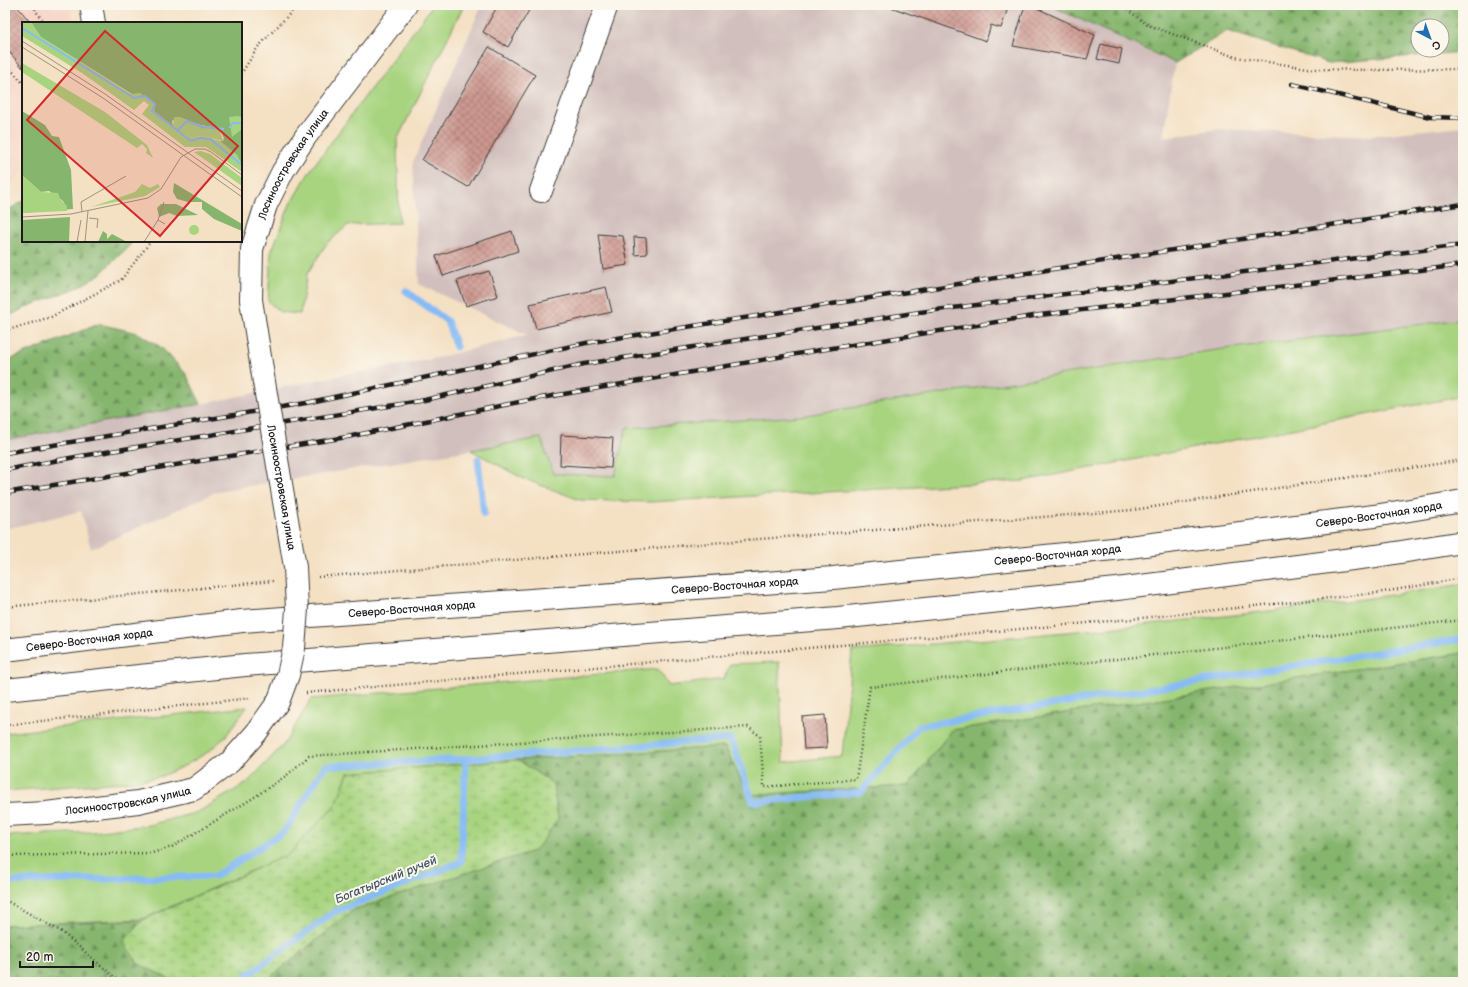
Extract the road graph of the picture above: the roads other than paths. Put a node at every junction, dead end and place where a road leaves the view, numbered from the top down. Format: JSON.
{"nodes":[{"id":1,"x":91,"y":5,"type":"edge"},
{"id":2,"x":406,"y":5,"type":"edge"},
{"id":3,"x":607,"y":5,"type":"edge"},
{"id":4,"x":94,"y":22,"type":"edge"},
{"id":5,"x":542,"y":191,"type":"dead end"},
{"id":6,"x":1463,"y":501,"type":"edge"},
{"id":7,"x":1463,"y":542,"type":"edge"},
{"id":8,"x":5,"y":650,"type":"edge"},
{"id":9,"x":5,"y":690,"type":"edge"},
{"id":10,"x":5,"y":815,"type":"edge"}],
"edges":[{"from":1,"to":4,"type":"main road"},
{"from":2,"to":10,"type":"main road","name":"Лосиноостровская улица","bridge":true},
{"from":3,"to":5,"type":"main road"},
{"from":6,"to":8,"type":"main road","name":"Северо-Восточная хорда"},
{"from":7,"to":9,"type":"main road"}]}
